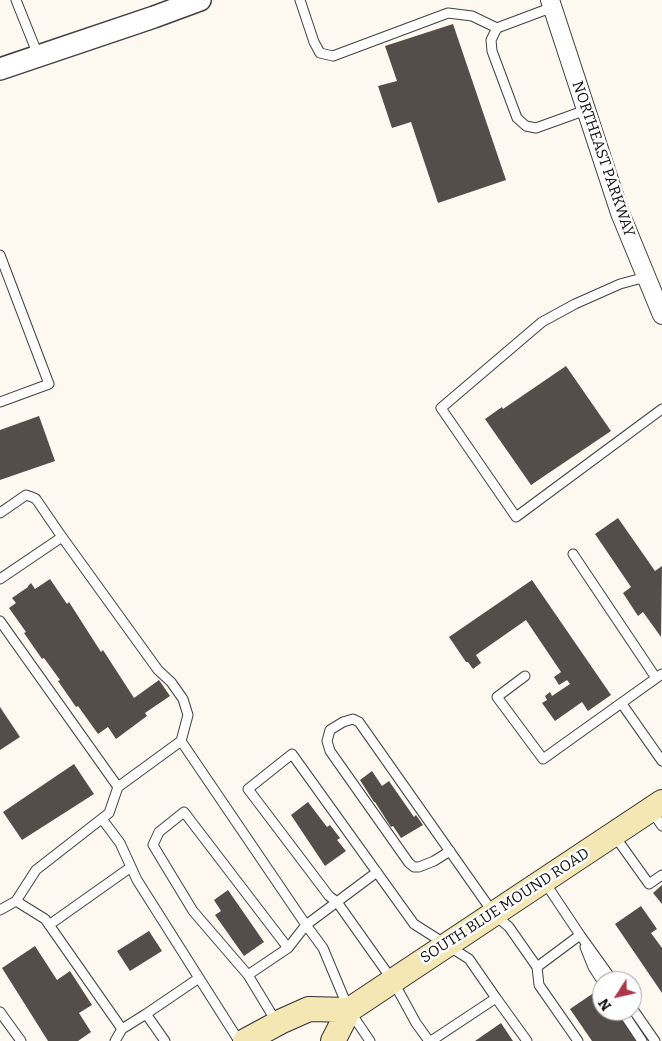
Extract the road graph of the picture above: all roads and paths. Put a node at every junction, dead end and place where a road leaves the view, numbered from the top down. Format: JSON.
{"nodes":[{"id":1,"x":16,"y":0,"type":"edge"},
{"id":2,"x":200,"y":0,"type":"edge"},
{"id":3,"x":300,"y":0,"type":"edge"},
{"id":4,"x":551,"y":4,"type":"edge"},
{"id":5,"x":497,"y":28,"type":"junction"},
{"id":6,"x":38,"y":56,"type":"junction"},
{"id":7,"x":0,"y":69,"type":"edge"},
{"id":8,"x":586,"y":110,"type":"junction"},
{"id":9,"x":0,"y":255,"type":"edge"},
{"id":10,"x":646,"y":277,"type":"junction"},
{"id":11,"x":662,"y":315,"type":"edge"},
{"id":12,"x":0,"y":402,"type":"edge"},
{"id":13,"x":662,"y":409,"type":"edge"},
{"id":14,"x":0,"y":513,"type":"edge"},
{"id":15,"x":62,"y":537,"type":"junction"},
{"id":16,"x":573,"y":554,"type":"dead end"},
{"id":17,"x":0,"y":579,"type":"edge"},
{"id":18,"x":0,"y":621,"type":"edge"},
{"id":19,"x":525,"y":676,"type":"dead end"},
{"id":20,"x":659,"y":676,"type":"edge"},
{"id":21,"x":622,"y":704,"type":"junction"},
{"id":22,"x":181,"y":741,"type":"junction"},
{"id":23,"x":662,"y":761,"type":"edge"},
{"id":24,"x":118,"y":787,"type":"junction"},
{"id":25,"x":658,"y":813,"type":"edge"},
{"id":26,"x":102,"y":819,"type":"junction"},
{"id":27,"x":614,"y":834,"type":"junction"},
{"id":28,"x":450,"y":851,"type":"junction"},
{"id":29,"x":131,"y":868,"type":"junction"},
{"id":30,"x":377,"y":872,"type":"junction"},
{"id":31,"x":662,"y":875,"type":"edge"},
{"id":32,"x":544,"y":881,"type":"junction"},
{"id":33,"x":16,"y":901,"type":"junction"},
{"id":34,"x":337,"y":902,"type":"junction"},
{"id":35,"x":0,"y":910,"type":"edge"},
{"id":36,"x":494,"y":914,"type":"junction"},
{"id":37,"x":50,"y":925,"type":"junction"},
{"id":38,"x":306,"y":925,"type":"junction"},
{"id":39,"x":580,"y":935,"type":"junction"},
{"id":40,"x":447,"y":944,"type":"junction"},
{"id":41,"x":288,"y":948,"type":"junction"},
{"id":42,"x":537,"y":966,"type":"junction"},
{"id":43,"x":596,"y":971,"type":"edge"},
{"id":44,"x":606,"y":971,"type":"edge"},
{"id":45,"x":248,"y":975,"type":"junction"},
{"id":46,"x":199,"y":978,"type":"junction"},
{"id":47,"x":393,"y":981,"type":"junction"},
{"id":48,"x":496,"y":998,"type":"junction"},
{"id":49,"x":349,"y":1010,"type":"junction"},
{"id":50,"x":0,"y":1012,"type":"edge"},
{"id":51,"x":146,"y":1014,"type":"junction"},
{"id":52,"x":629,"y":1021,"type":"edge"},
{"id":53,"x":641,"y":1021,"type":"edge"},
{"id":54,"x":277,"y":1024,"type":"junction"},
{"id":55,"x":568,"y":1027,"type":"junction"},
{"id":56,"x":122,"y":1029,"type":"junction"},
{"id":57,"x":21,"y":1041,"type":"edge"},
{"id":58,"x":115,"y":1041,"type":"edge"},
{"id":59,"x":165,"y":1041,"type":"edge"},
{"id":60,"x":239,"y":1041,"type":"edge"},
{"id":61,"x":245,"y":1041,"type":"edge"},
{"id":62,"x":333,"y":1041,"type":"edge"},
{"id":63,"x":370,"y":1041,"type":"edge"},
{"id":64,"x":430,"y":1041,"type":"edge"},
{"id":65,"x":527,"y":1041,"type":"edge"},
{"id":66,"x":578,"y":1041,"type":"edge"},
{"id":67,"x":582,"y":1041,"type":"edge"},
{"id":68,"x":642,"y":1041,"type":"edge"},
{"id":69,"x":655,"y":1041,"type":"edge"}],
"edges":[{"from":1,"to":6,"type":"lane"},
{"from":2,"to":6,"type":"street"},
{"from":3,"to":5,"type":"lane"},
{"from":4,"to":5,"type":"lane"},
{"from":4,"to":8,"type":"street","name":"NORTHEAST PARKWAY"},
{"from":5,"to":8,"type":"lane"},
{"from":6,"to":7,"type":"street"},
{"from":8,"to":10,"type":"street","name":"NORTHEAST PARKWAY"},
{"from":9,"to":12,"type":"lane"},
{"from":10,"to":11,"type":"street","name":"NORTHEAST PARKWAY"},
{"from":10,"to":13,"type":"lane"},
{"from":14,"to":15,"type":"lane"},
{"from":15,"to":17,"type":"lane"},
{"from":15,"to":22,"type":"lane"},
{"from":16,"to":20,"type":"lane"},
{"from":18,"to":24,"type":"lane"},
{"from":19,"to":21,"type":"lane"},
{"from":20,"to":21,"type":"lane"},
{"from":21,"to":23,"type":"lane"},
{"from":22,"to":24,"type":"lane"},
{"from":22,"to":38,"type":"lane"},
{"from":24,"to":26,"type":"lane"},
{"from":25,"to":27,"type":"main road","name":"SOUTH BLUE MOUND ROAD"},
{"from":26,"to":29,"type":"lane"},
{"from":26,"to":33,"type":"lane"},
{"from":27,"to":31,"type":"lane"},
{"from":27,"to":32,"type":"main road","name":"SOUTH BLUE MOUND ROAD"},
{"from":28,"to":28,"type":"lane"},
{"from":28,"to":36,"type":"lane"},
{"from":29,"to":37,"type":"lane"},
{"from":29,"to":46,"type":"lane"},
{"from":30,"to":34,"type":"lane"},
{"from":30,"to":34,"type":"lane"},
{"from":30,"to":40,"type":"lane"},
{"from":32,"to":36,"type":"main road","name":"SOUTH BLUE MOUND ROAD"},
{"from":32,"to":39,"type":"lane"},
{"from":33,"to":35,"type":"lane"},
{"from":33,"to":37,"type":"lane"},
{"from":34,"to":38,"type":"lane"},
{"from":34,"to":47,"type":"lane"},
{"from":36,"to":40,"type":"main road","name":"SOUTH BLUE MOUND ROAD"},
{"from":36,"to":42,"type":"lane"},
{"from":37,"to":56,"type":"lane"},
{"from":38,"to":41,"type":"lane"},
{"from":38,"to":49,"type":"lane"},
{"from":39,"to":42,"type":"lane"},
{"from":39,"to":43,"type":"lane"},
{"from":39,"to":44,"type":"lane"},
{"from":40,"to":47,"type":"main road","name":"SOUTH BLUE MOUND ROAD"},
{"from":40,"to":48,"type":"lane"},
{"from":41,"to":45,"type":"lane"},
{"from":41,"to":45,"type":"lane"},
{"from":42,"to":55,"type":"lane"},
{"from":45,"to":54,"type":"lane"},
{"from":46,"to":51,"type":"lane"},
{"from":46,"to":60,"type":"lane"},
{"from":47,"to":49,"type":"main road","name":"SOUTH BLUE MOUND ROAD"},
{"from":47,"to":64,"type":"lane"},
{"from":48,"to":64,"type":"lane"},
{"from":48,"to":65,"type":"lane"},
{"from":49,"to":54,"type":"main road"},
{"from":49,"to":62,"type":"main road","name":"SOUTH BLUE MOUND ROAD"},
{"from":49,"to":63,"type":"lane"},
{"from":50,"to":57,"type":"lane"},
{"from":51,"to":56,"type":"lane"},
{"from":51,"to":59,"type":"lane"},
{"from":52,"to":68,"type":"lane"},
{"from":53,"to":69,"type":"lane"},
{"from":54,"to":61,"type":"main road"},
{"from":55,"to":66,"type":"lane"},
{"from":55,"to":67,"type":"lane"},
{"from":56,"to":58,"type":"lane"}]}
